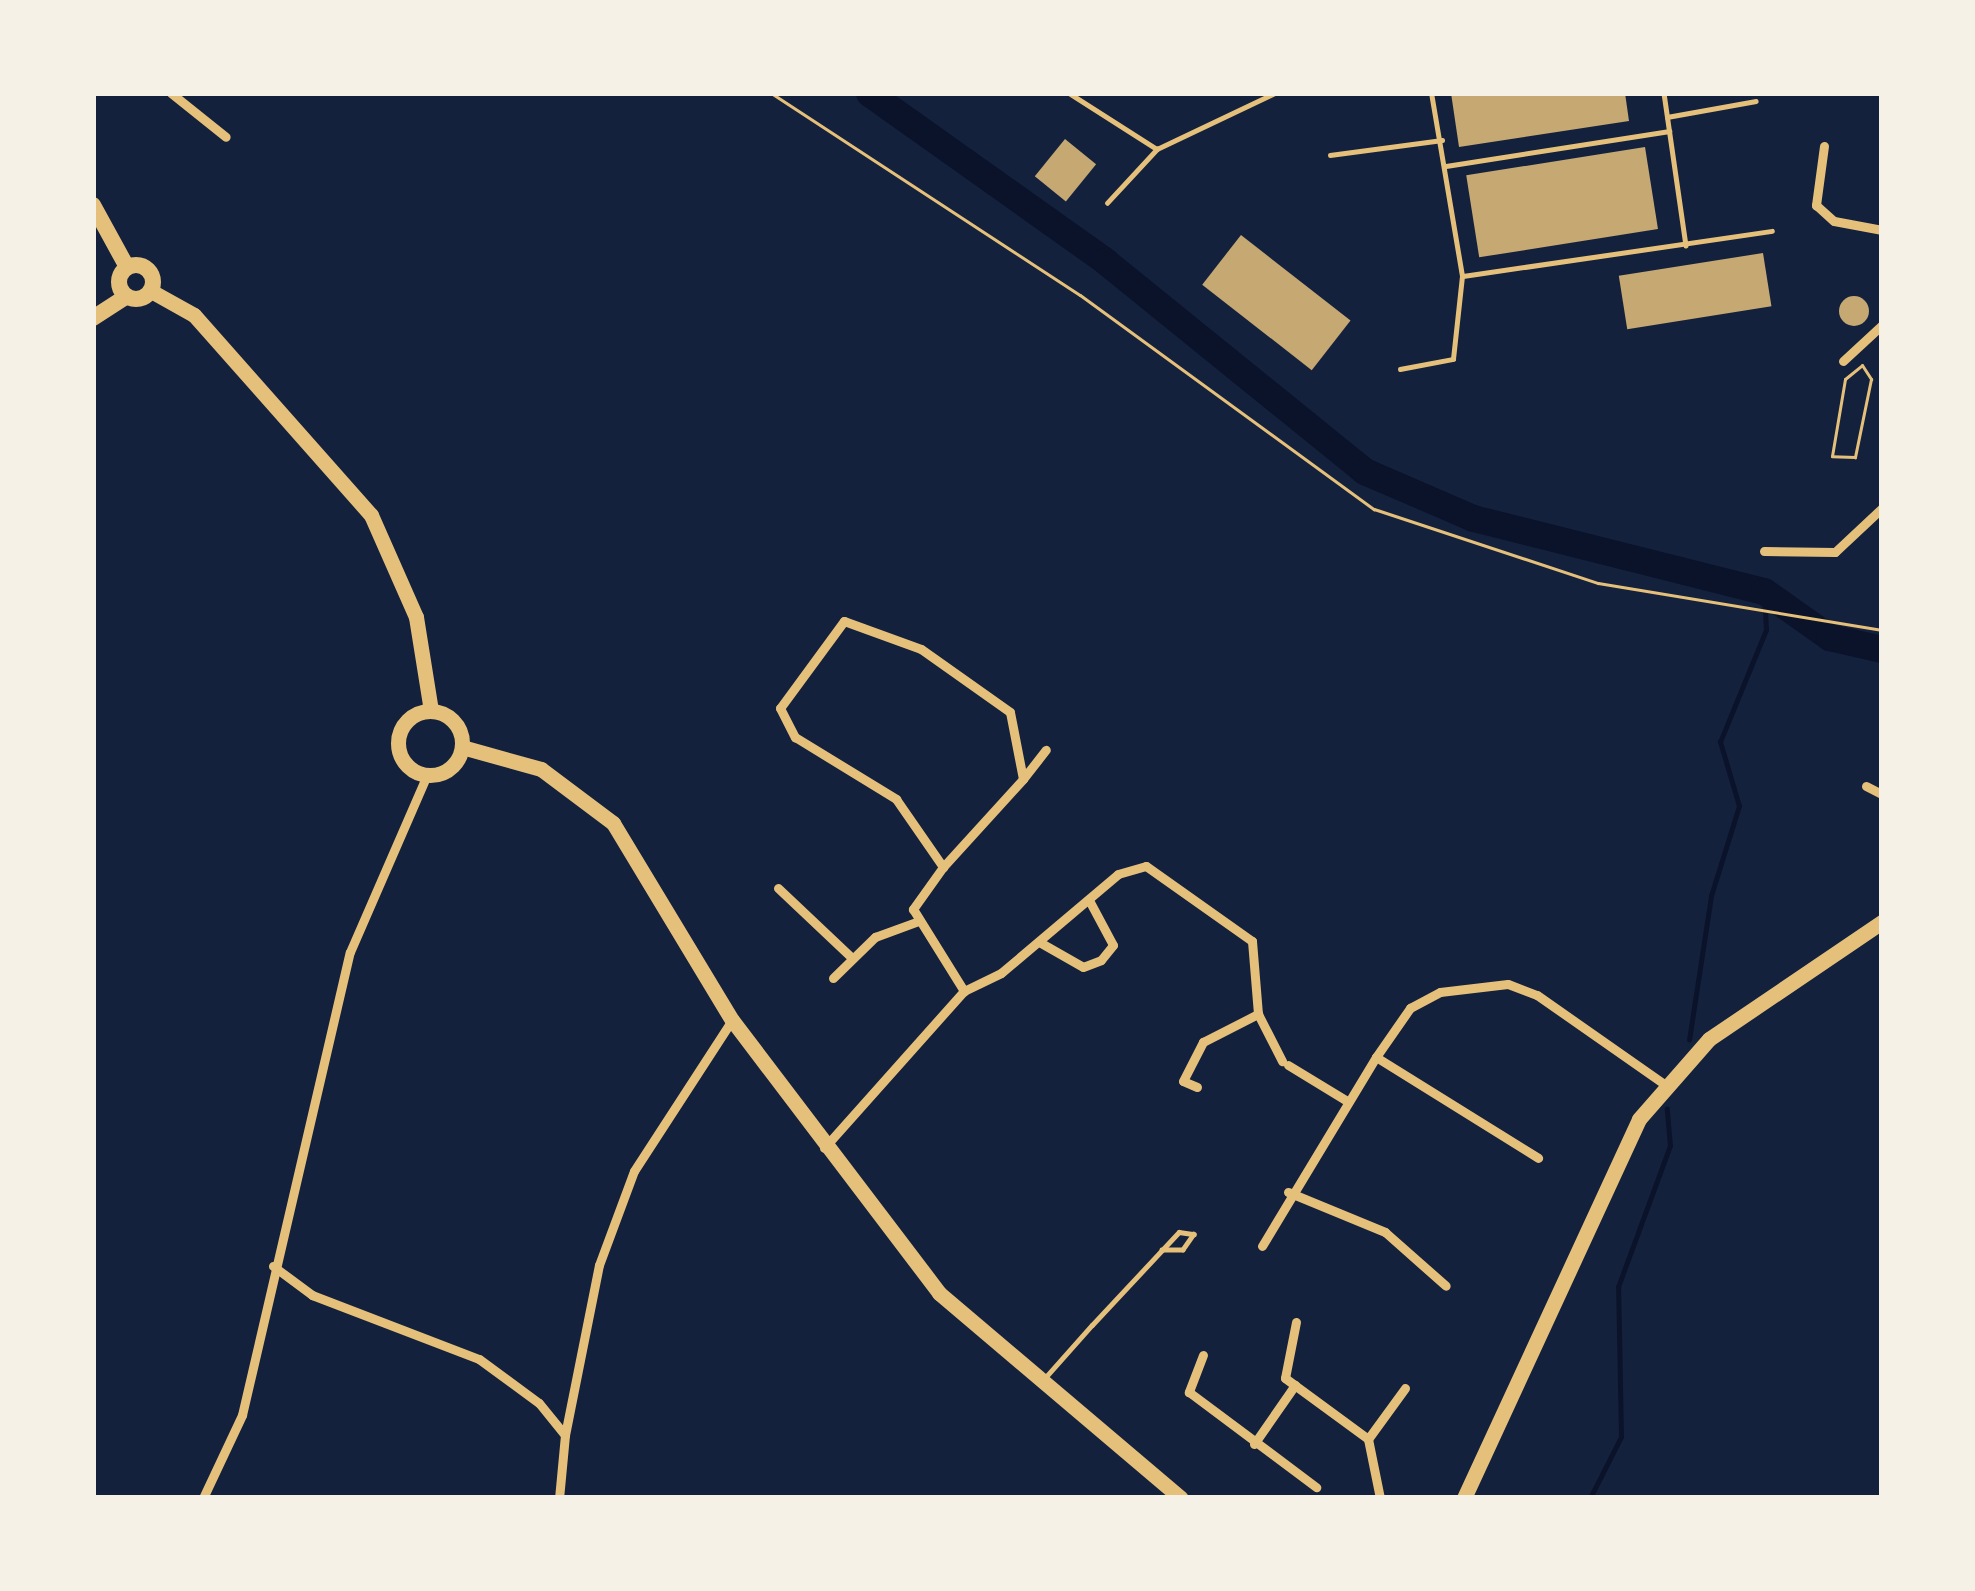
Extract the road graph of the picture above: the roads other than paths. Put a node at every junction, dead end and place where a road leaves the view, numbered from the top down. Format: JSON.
{"nodes":[{"id":1,"x":171,"y":93,"type":"edge"},
{"id":2,"x":1069,"y":93,"type":"edge"},
{"id":3,"x":1275,"y":93,"type":"edge"},
{"id":4,"x":1431,"y":93,"type":"edge"},
{"id":5,"x":1664,"y":93,"type":"edge"},
{"id":6,"x":1756,"y":101,"type":"dead end"},
{"id":7,"x":1667,"y":117,"type":"junction"},
{"id":8,"x":1669,"y":131,"type":"junction"},
{"id":9,"x":226,"y":137,"type":"dead end"},
{"id":10,"x":1442,"y":140,"type":"junction"},
{"id":11,"x":1824,"y":146,"type":"dead end"},
{"id":12,"x":1157,"y":149,"type":"junction"},
{"id":13,"x":1330,"y":155,"type":"dead end"},
{"id":14,"x":1446,"y":166,"type":"junction"},
{"id":15,"x":1107,"y":202,"type":"dead end"},
{"id":16,"x":93,"y":205,"type":"edge"},
{"id":17,"x":1882,"y":230,"type":"edge"},
{"id":18,"x":1772,"y":231,"type":"dead end"},
{"id":19,"x":1686,"y":245,"type":"junction"},
{"id":20,"x":128,"y":267,"type":"junction"},
{"id":21,"x":1462,"y":276,"type":"junction"},
{"id":22,"x":151,"y":291,"type":"junction"},
{"id":23,"x":127,"y":296,"type":"junction"},
{"id":24,"x":93,"y":318,"type":"edge"},
{"id":25,"x":1882,"y":325,"type":"edge"},
{"id":26,"x":1843,"y":361,"type":"dead end"},
{"id":27,"x":1400,"y":369,"type":"dead end"},
{"id":28,"x":1882,"y":508,"type":"edge"},
{"id":29,"x":1764,"y":551,"type":"dead end"},
{"id":30,"x":431,"y":712,"type":"junction"},
{"id":31,"x":462,"y":748,"type":"junction"},
{"id":32,"x":1046,"y":751,"type":"dead end"},
{"id":33,"x":427,"y":776,"type":"junction"},
{"id":34,"x":1023,"y":779,"type":"junction"},
{"id":35,"x":1866,"y":786,"type":"dead end"},
{"id":36,"x":1882,"y":794,"type":"edge"},
{"id":37,"x":944,"y":868,"type":"junction"},
{"id":38,"x":778,"y":888,"type":"dead end"},
{"id":39,"x":1089,"y":900,"type":"junction"},
{"id":40,"x":916,"y":922,"type":"junction"},
{"id":41,"x":1882,"y":922,"type":"edge"},
{"id":42,"x":1041,"y":943,"type":"junction"},
{"id":43,"x":850,"y":956,"type":"junction"},
{"id":44,"x":833,"y":978,"type":"dead end"},
{"id":45,"x":964,"y":992,"type":"junction"},
{"id":46,"x":1258,"y":1014,"type":"junction"},
{"id":47,"x":732,"y":1020,"type":"junction"},
{"id":48,"x":1376,"y":1057,"type":"junction"},
{"id":49,"x":1664,"y":1084,"type":"junction"},
{"id":50,"x":1197,"y":1087,"type":"dead end"},
{"id":51,"x":1347,"y":1101,"type":"junction"},
{"id":52,"x":824,"y":1148,"type":"junction"},
{"id":53,"x":1538,"y":1158,"type":"dead end"},
{"id":54,"x":1288,"y":1192,"type":"junction"},
{"id":55,"x":1262,"y":1246,"type":"dead end"},
{"id":56,"x":1162,"y":1250,"type":"junction"},
{"id":57,"x":273,"y":1267,"type":"junction"},
{"id":58,"x":1446,"y":1286,"type":"dead end"},
{"id":59,"x":1296,"y":1322,"type":"dead end"},
{"id":60,"x":1203,"y":1355,"type":"dead end"},
{"id":61,"x":1040,"y":1384,"type":"junction"},
{"id":62,"x":1295,"y":1385,"type":"junction"},
{"id":63,"x":1405,"y":1388,"type":"dead end"},
{"id":64,"x":566,"y":1435,"type":"junction"},
{"id":65,"x":1368,"y":1439,"type":"junction"},
{"id":66,"x":1254,"y":1444,"type":"junction"},
{"id":67,"x":1316,"y":1487,"type":"dead end"},
{"id":68,"x":203,"y":1498,"type":"edge"},
{"id":69,"x":559,"y":1498,"type":"edge"},
{"id":70,"x":1181,"y":1498,"type":"edge"},
{"id":71,"x":1380,"y":1498,"type":"edge"},
{"id":72,"x":1464,"y":1498,"type":"edge"}],
"edges":[{"from":1,"to":9,"type":"street"},
{"from":2,"to":12,"type":"lane"},
{"from":3,"to":12,"type":"lane"},
{"from":4,"to":10,"type":"lane"},
{"from":5,"to":7,"type":"lane"},
{"from":6,"to":7,"type":"lane"},
{"from":7,"to":8,"type":"lane"},
{"from":8,"to":14,"type":"lane"},
{"from":8,"to":19,"type":"lane"},
{"from":10,"to":13,"type":"lane"},
{"from":10,"to":14,"type":"lane"},
{"from":11,"to":17,"type":"street"},
{"from":12,"to":15,"type":"lane"},
{"from":14,"to":21,"type":"lane"},
{"from":16,"to":20,"type":"highway"},
{"from":18,"to":19,"type":"lane"},
{"from":19,"to":21,"type":"lane"},
{"from":20,"to":22,"type":"highway"},
{"from":20,"to":23,"type":"highway"},
{"from":21,"to":27,"type":"lane"},
{"from":22,"to":23,"type":"highway"},
{"from":22,"to":30,"type":"main road"},
{"from":23,"to":24,"type":"highway"},
{"from":25,"to":26,"type":"street"},
{"from":28,"to":29,"type":"street"},
{"from":30,"to":31,"type":"main road"},
{"from":30,"to":33,"type":"main road"},
{"from":31,"to":33,"type":"main road"},
{"from":31,"to":47,"type":"main road"},
{"from":32,"to":34,"type":"street"},
{"from":33,"to":57,"type":"street"},
{"from":34,"to":37,"type":"street"},
{"from":34,"to":37,"type":"street"},
{"from":35,"to":36,"type":"street"},
{"from":37,"to":40,"type":"street"},
{"from":38,"to":43,"type":"street"},
{"from":39,"to":42,"type":"street"},
{"from":39,"to":42,"type":"street"},
{"from":39,"to":46,"type":"street"},
{"from":40,"to":43,"type":"street"},
{"from":40,"to":45,"type":"street"},
{"from":41,"to":49,"type":"main road"},
{"from":42,"to":45,"type":"street"},
{"from":43,"to":44,"type":"street"},
{"from":45,"to":52,"type":"street"},
{"from":46,"to":50,"type":"street"},
{"from":46,"to":51,"type":"street"},
{"from":47,"to":52,"type":"main road"},
{"from":47,"to":64,"type":"street"},
{"from":48,"to":49,"type":"street"},
{"from":48,"to":51,"type":"street"},
{"from":48,"to":53,"type":"street"},
{"from":49,"to":72,"type":"main road"},
{"from":51,"to":54,"type":"street"},
{"from":52,"to":61,"type":"main road"},
{"from":54,"to":55,"type":"street"},
{"from":54,"to":58,"type":"street"},
{"from":56,"to":56,"type":"lane"},
{"from":56,"to":61,"type":"lane"},
{"from":57,"to":64,"type":"street"},
{"from":57,"to":68,"type":"street"},
{"from":59,"to":62,"type":"street"},
{"from":60,"to":66,"type":"street"},
{"from":61,"to":70,"type":"main road"},
{"from":62,"to":65,"type":"street"},
{"from":62,"to":66,"type":"street"},
{"from":63,"to":65,"type":"street"},
{"from":64,"to":69,"type":"street"},
{"from":65,"to":71,"type":"street"},
{"from":66,"to":67,"type":"street"}]}
